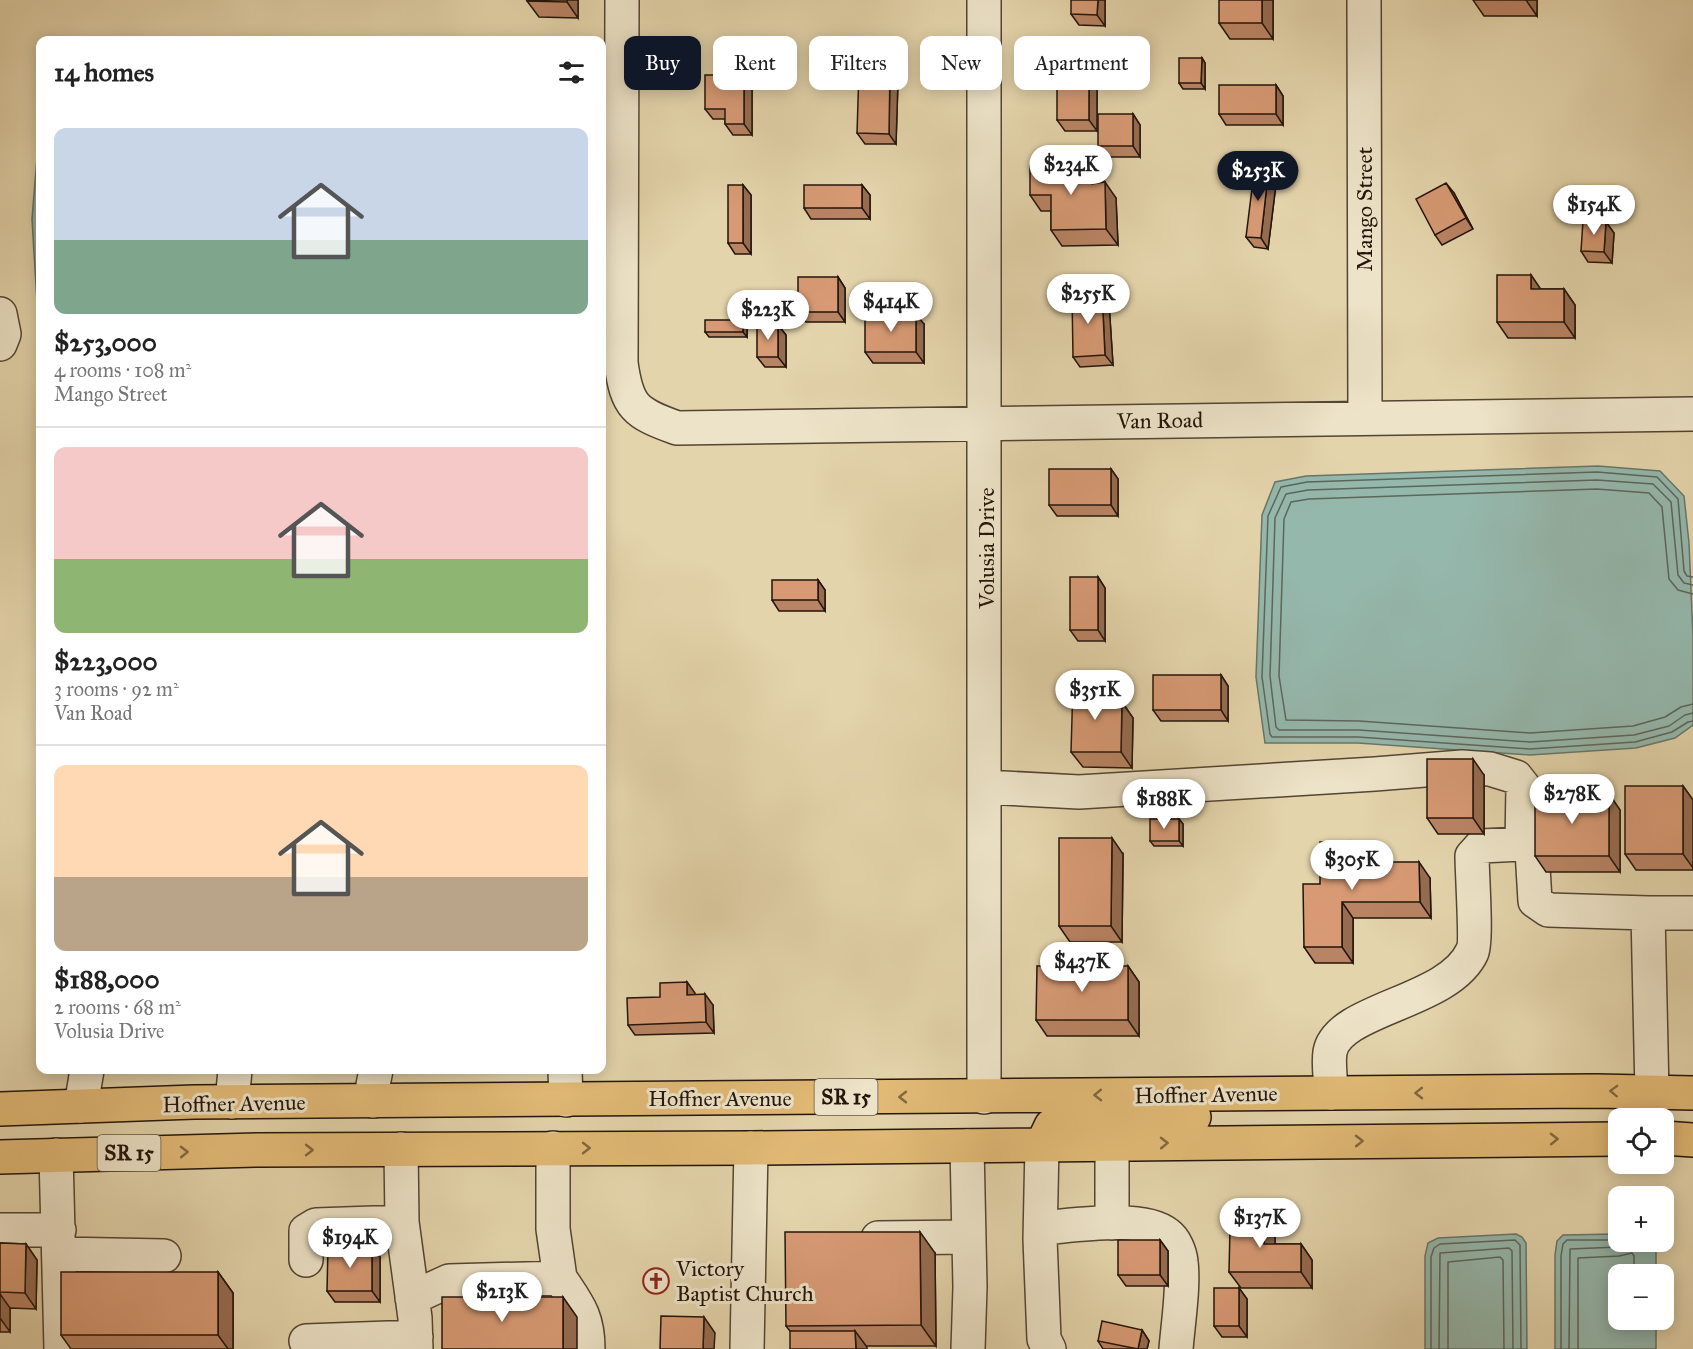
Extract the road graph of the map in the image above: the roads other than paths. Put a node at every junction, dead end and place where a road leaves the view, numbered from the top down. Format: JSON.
{"nodes":[{"id":1,"x":622,"y":0,"type":"edge"},
{"id":2,"x":984,"y":0,"type":"edge"},
{"id":3,"x":1364,"y":0,"type":"edge"},
{"id":4,"x":0,"y":314,"type":"edge"},
{"id":5,"x":0,"y":344,"type":"edge"},
{"id":6,"x":1693,"y":414,"type":"edge"},
{"id":7,"x":1365,"y":417,"type":"junction"},
{"id":8,"x":986,"y":422,"type":"junction"},
{"id":9,"x":985,"y":787,"type":"junction"},
{"id":10,"x":1522,"y":844,"type":"junction"},
{"id":11,"x":1648,"y":913,"type":"junction"},
{"id":12,"x":1693,"y":913,"type":"edge"},
{"id":13,"x":86,"y":1074,"type":"edge"},
{"id":14,"x":235,"y":1074,"type":"edge"},
{"id":15,"x":375,"y":1085,"type":"edge"},
{"id":16,"x":566,"y":1085,"type":"edge"},
{"id":17,"x":1652,"y":1092,"type":"junction"},
{"id":18,"x":1331,"y":1093,"type":"junction"},
{"id":19,"x":1693,"y":1093,"type":"edge"},
{"id":20,"x":984,"y":1096,"type":"junction"},
{"id":21,"x":232,"y":1102,"type":"junction"},
{"id":22,"x":81,"y":1107,"type":"junction"},
{"id":23,"x":0,"y":1109,"type":"edge"},
{"id":24,"x":1608,"y":1139,"type":"edge"},
{"id":25,"x":1674,"y":1139,"type":"edge"},
{"id":26,"x":1693,"y":1140,"type":"edge"},
{"id":27,"x":1112,"y":1144,"type":"junction"},
{"id":28,"x":1042,"y":1145,"type":"junction"},
{"id":29,"x":967,"y":1146,"type":"junction"},
{"id":30,"x":553,"y":1148,"type":"junction"},
{"id":31,"x":751,"y":1148,"type":"junction"},
{"id":32,"x":401,"y":1149,"type":"junction"},
{"id":33,"x":56,"y":1155,"type":"junction"},
{"id":34,"x":0,"y":1156,"type":"edge"},
{"id":35,"x":402,"y":1222,"type":"junction"},
{"id":36,"x":1112,"y":1223,"type":"junction"},
{"id":37,"x":1041,"y":1228,"type":"junction"},
{"id":38,"x":0,"y":1230,"type":"edge"},
{"id":39,"x":969,"y":1236,"type":"junction"},
{"id":40,"x":851,"y":1238,"type":"edge"},
{"id":41,"x":59,"y":1242,"type":"junction"},
{"id":42,"x":164,"y":1256,"type":"dead end"},
{"id":43,"x":306,"y":1260,"type":"dead end"},
{"id":44,"x":560,"y":1278,"type":"junction"},
{"id":45,"x":412,"y":1298,"type":"junction"},
{"id":46,"x":306,"y":1341,"type":"dead end"},
{"id":47,"x":416,"y":1343,"type":"edge"},
{"id":48,"x":61,"y":1349,"type":"edge"},
{"id":49,"x":588,"y":1349,"type":"edge"},
{"id":50,"x":747,"y":1349,"type":"edge"},
{"id":51,"x":968,"y":1349,"type":"edge"},
{"id":52,"x":1049,"y":1349,"type":"edge"},
{"id":53,"x":1176,"y":1349,"type":"edge"}],
"edges":[{"from":1,"to":8,"type":"street","name":"Van Road"},
{"from":2,"to":8,"type":"street","name":"Volusia Drive"},
{"from":3,"to":7,"type":"street","name":"Mango Street"},
{"from":4,"to":5,"type":"street"},
{"from":6,"to":7,"type":"street","name":"Van Road"},
{"from":7,"to":8,"type":"street","name":"Van Road"},
{"from":8,"to":9,"type":"street","name":"Volusia Drive"},
{"from":9,"to":10,"type":"street"},
{"from":9,"to":20,"type":"street","name":"Volusia Drive"},
{"from":10,"to":11,"type":"street"},
{"from":10,"to":18,"type":"street"},
{"from":11,"to":12,"type":"street"},
{"from":11,"to":17,"type":"street"},
{"from":13,"to":22,"type":"street"},
{"from":14,"to":21,"type":"street"},
{"from":15,"to":16,"type":"main road","name":"Hoffner Avenue","number":"SR 15"},
{"from":15,"to":21,"type":"main road","name":"Hoffner Avenue","number":"SR 15"},
{"from":20,"to":16,"type":"main road","name":"Hoffner Avenue","number":"SR 15","one_way":true},
{"from":16,"to":32,"type":"main road"},
{"from":17,"to":18,"type":"main road","name":"Hoffner Avenue","number":"SR 15","one_way":true},
{"from":17,"to":19,"type":"main road","name":"Hoffner Avenue","number":"SR 15"},
{"from":18,"to":20,"type":"main road","name":"Hoffner Avenue","number":"SR 15","one_way":true},
{"from":18,"to":28,"type":"main road"},
{"from":20,"to":31,"type":"main road"},
{"from":21,"to":22,"type":"main road","name":"Hoffner Avenue","number":"SR 15"},
{"from":21,"to":33,"type":"main road"},
{"from":22,"to":23,"type":"main road","name":"Hoffner Avenue","number":"SR 15"},
{"from":27,"to":24,"type":"main road","number":"SR 15","one_way":true},
{"from":25,"to":26,"type":"main road"},
{"from":27,"to":28,"type":"main road","number":"SR 15"},
{"from":27,"to":36,"type":"street"},
{"from":28,"to":29,"type":"main road","number":"SR 15"},
{"from":28,"to":37,"type":"street"},
{"from":29,"to":31,"type":"main road","number":"SR 15"},
{"from":29,"to":39,"type":"street"},
{"from":30,"to":31,"type":"main road","number":"SR 15","one_way":true},
{"from":30,"to":32,"type":"main road","number":"SR 15"},
{"from":30,"to":44,"type":"street"},
{"from":31,"to":50,"type":"street"},
{"from":33,"to":32,"type":"main road","number":"SR 15","one_way":true},
{"from":32,"to":35,"type":"street"},
{"from":33,"to":34,"type":"main road","number":"SR 15"},
{"from":33,"to":41,"type":"street"},
{"from":35,"to":43,"type":"street"},
{"from":35,"to":45,"type":"street"},
{"from":36,"to":37,"type":"street"},
{"from":36,"to":53,"type":"street"},
{"from":37,"to":52,"type":"street"},
{"from":38,"to":41,"type":"street"},
{"from":39,"to":40,"type":"street"},
{"from":39,"to":51,"type":"street"},
{"from":41,"to":42,"type":"street"},
{"from":41,"to":48,"type":"street"},
{"from":44,"to":45,"type":"street"},
{"from":44,"to":49,"type":"street"},
{"from":45,"to":47,"type":"street"},
{"from":46,"to":47,"type":"street"}]}
